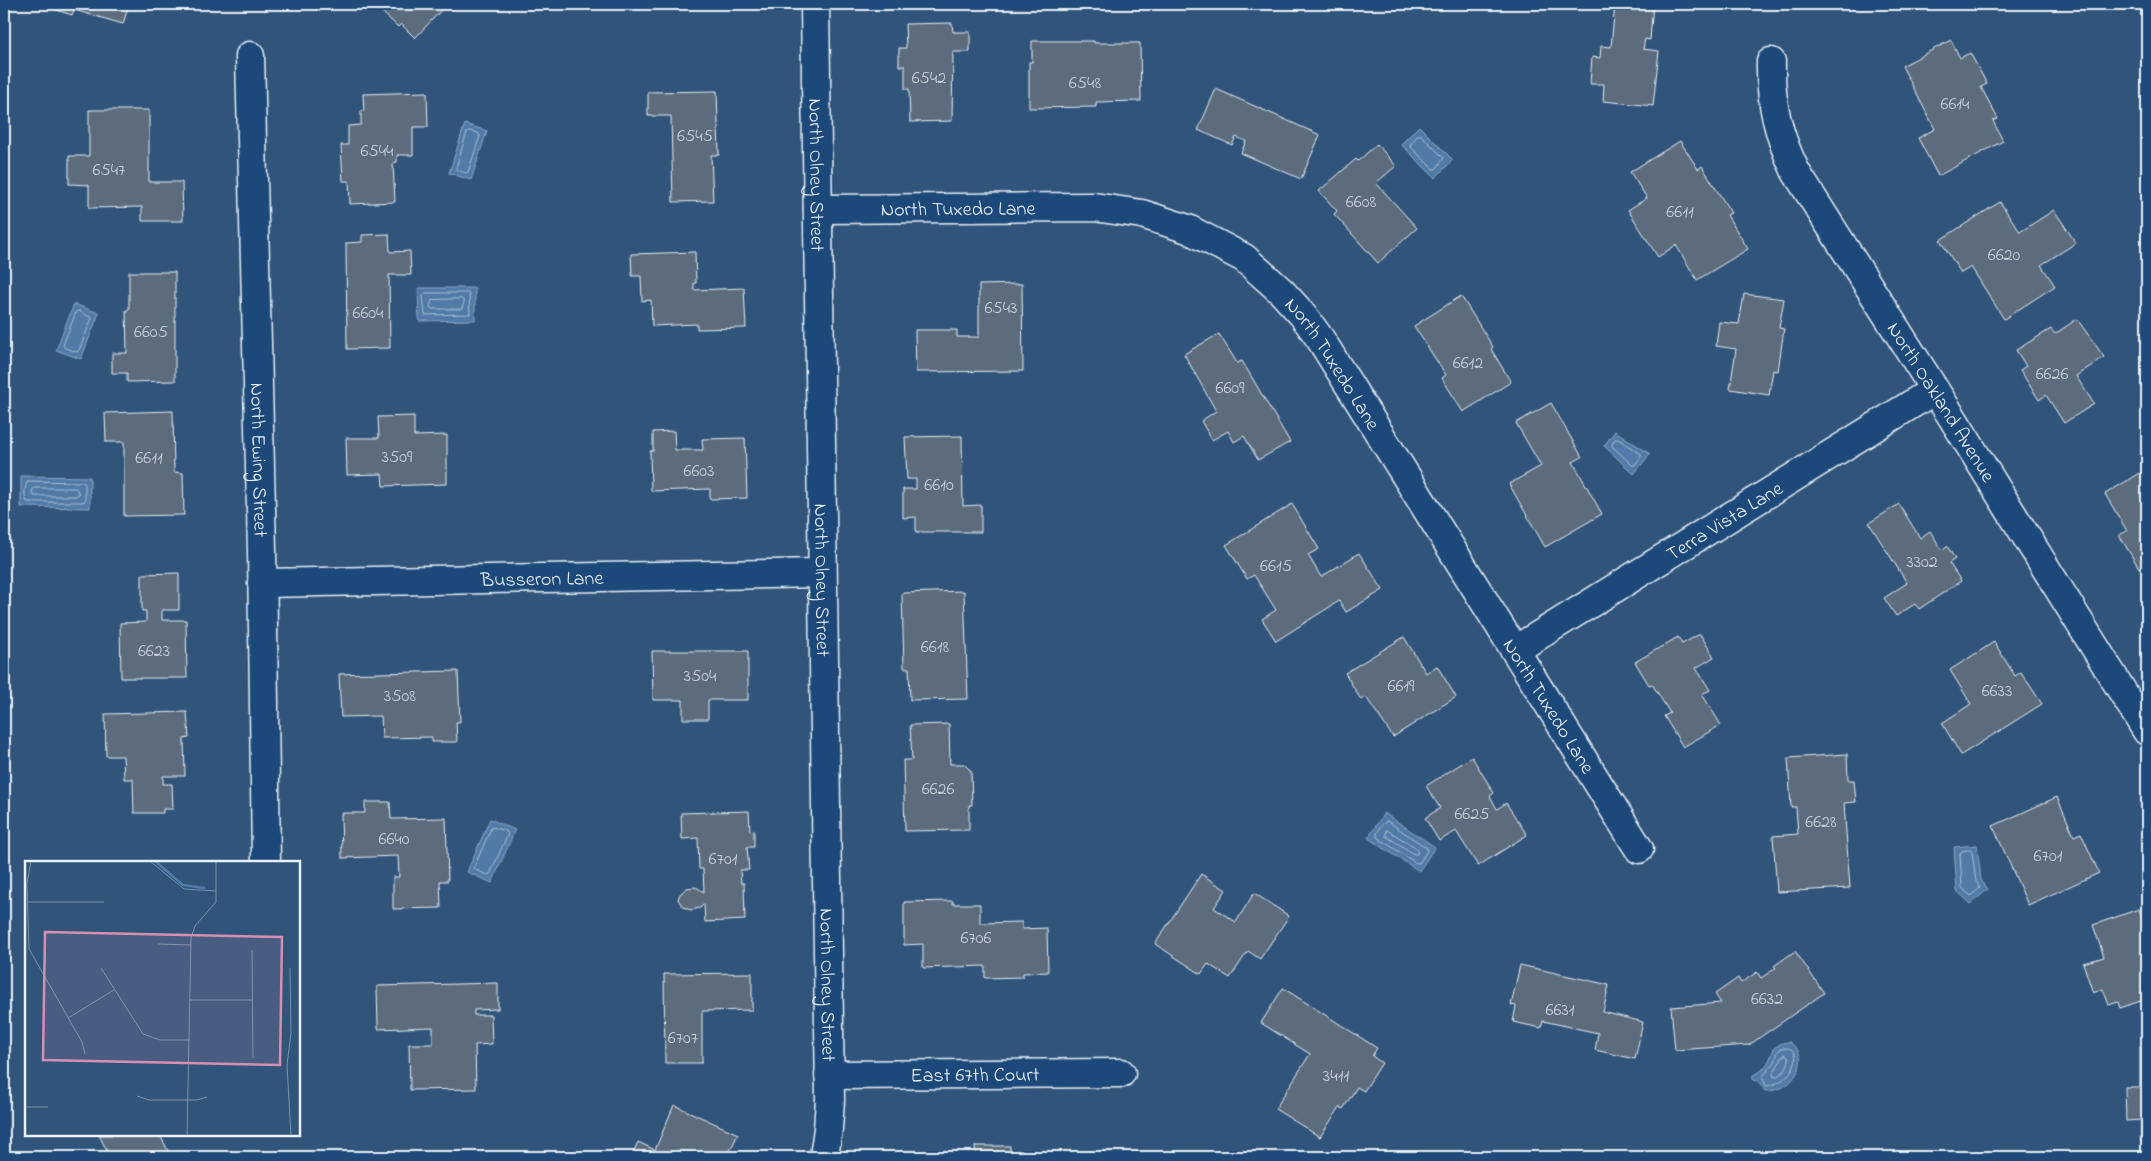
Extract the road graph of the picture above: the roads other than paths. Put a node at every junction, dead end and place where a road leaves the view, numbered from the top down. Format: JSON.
{"nodes":[{"id":1,"x":815,"y":4,"type":"edge"},
{"id":2,"x":250,"y":56,"type":"dead end"},
{"id":3,"x":1771,"y":62,"type":"dead end"},
{"id":4,"x":818,"y":209,"type":"junction"},
{"id":5,"x":1933,"y":391,"type":"junction"},
{"id":6,"x":822,"y":573,"type":"junction"},
{"id":7,"x":262,"y":583,"type":"junction"},
{"id":8,"x":1515,"y":650,"type":"junction"},
{"id":9,"x":2147,"y":731,"type":"edge"},
{"id":10,"x":1639,"y":849,"type":"dead end"},
{"id":11,"x":266,"y":861,"type":"edge"},
{"id":12,"x":1121,"y":1073,"type":"dead end"},
{"id":13,"x":829,"y":1075,"type":"junction"},
{"id":14,"x":824,"y":1157,"type":"edge"}],
"edges":[{"from":1,"to":4,"type":"street","name":"North Olney Street"},
{"from":2,"to":7,"type":"street","name":"North Ewing Street"},
{"from":3,"to":5,"type":"street","name":"North Oakland Avenue"},
{"from":4,"to":6,"type":"street","name":"North Olney Street"},
{"from":4,"to":8,"type":"street","name":"North Tuxedo Lane"},
{"from":5,"to":8,"type":"street","name":"Terra Vista Lane"},
{"from":5,"to":9,"type":"street","name":"North Oakland Avenue"},
{"from":6,"to":7,"type":"street","name":"Busseron Lane"},
{"from":6,"to":13,"type":"street","name":"North Olney Street"},
{"from":7,"to":11,"type":"street","name":"North Ewing Street"},
{"from":8,"to":10,"type":"street","name":"North Tuxedo Lane"},
{"from":12,"to":13,"type":"street","name":"East 67th Court"},
{"from":13,"to":14,"type":"street","name":"North Olney Street"}]}
